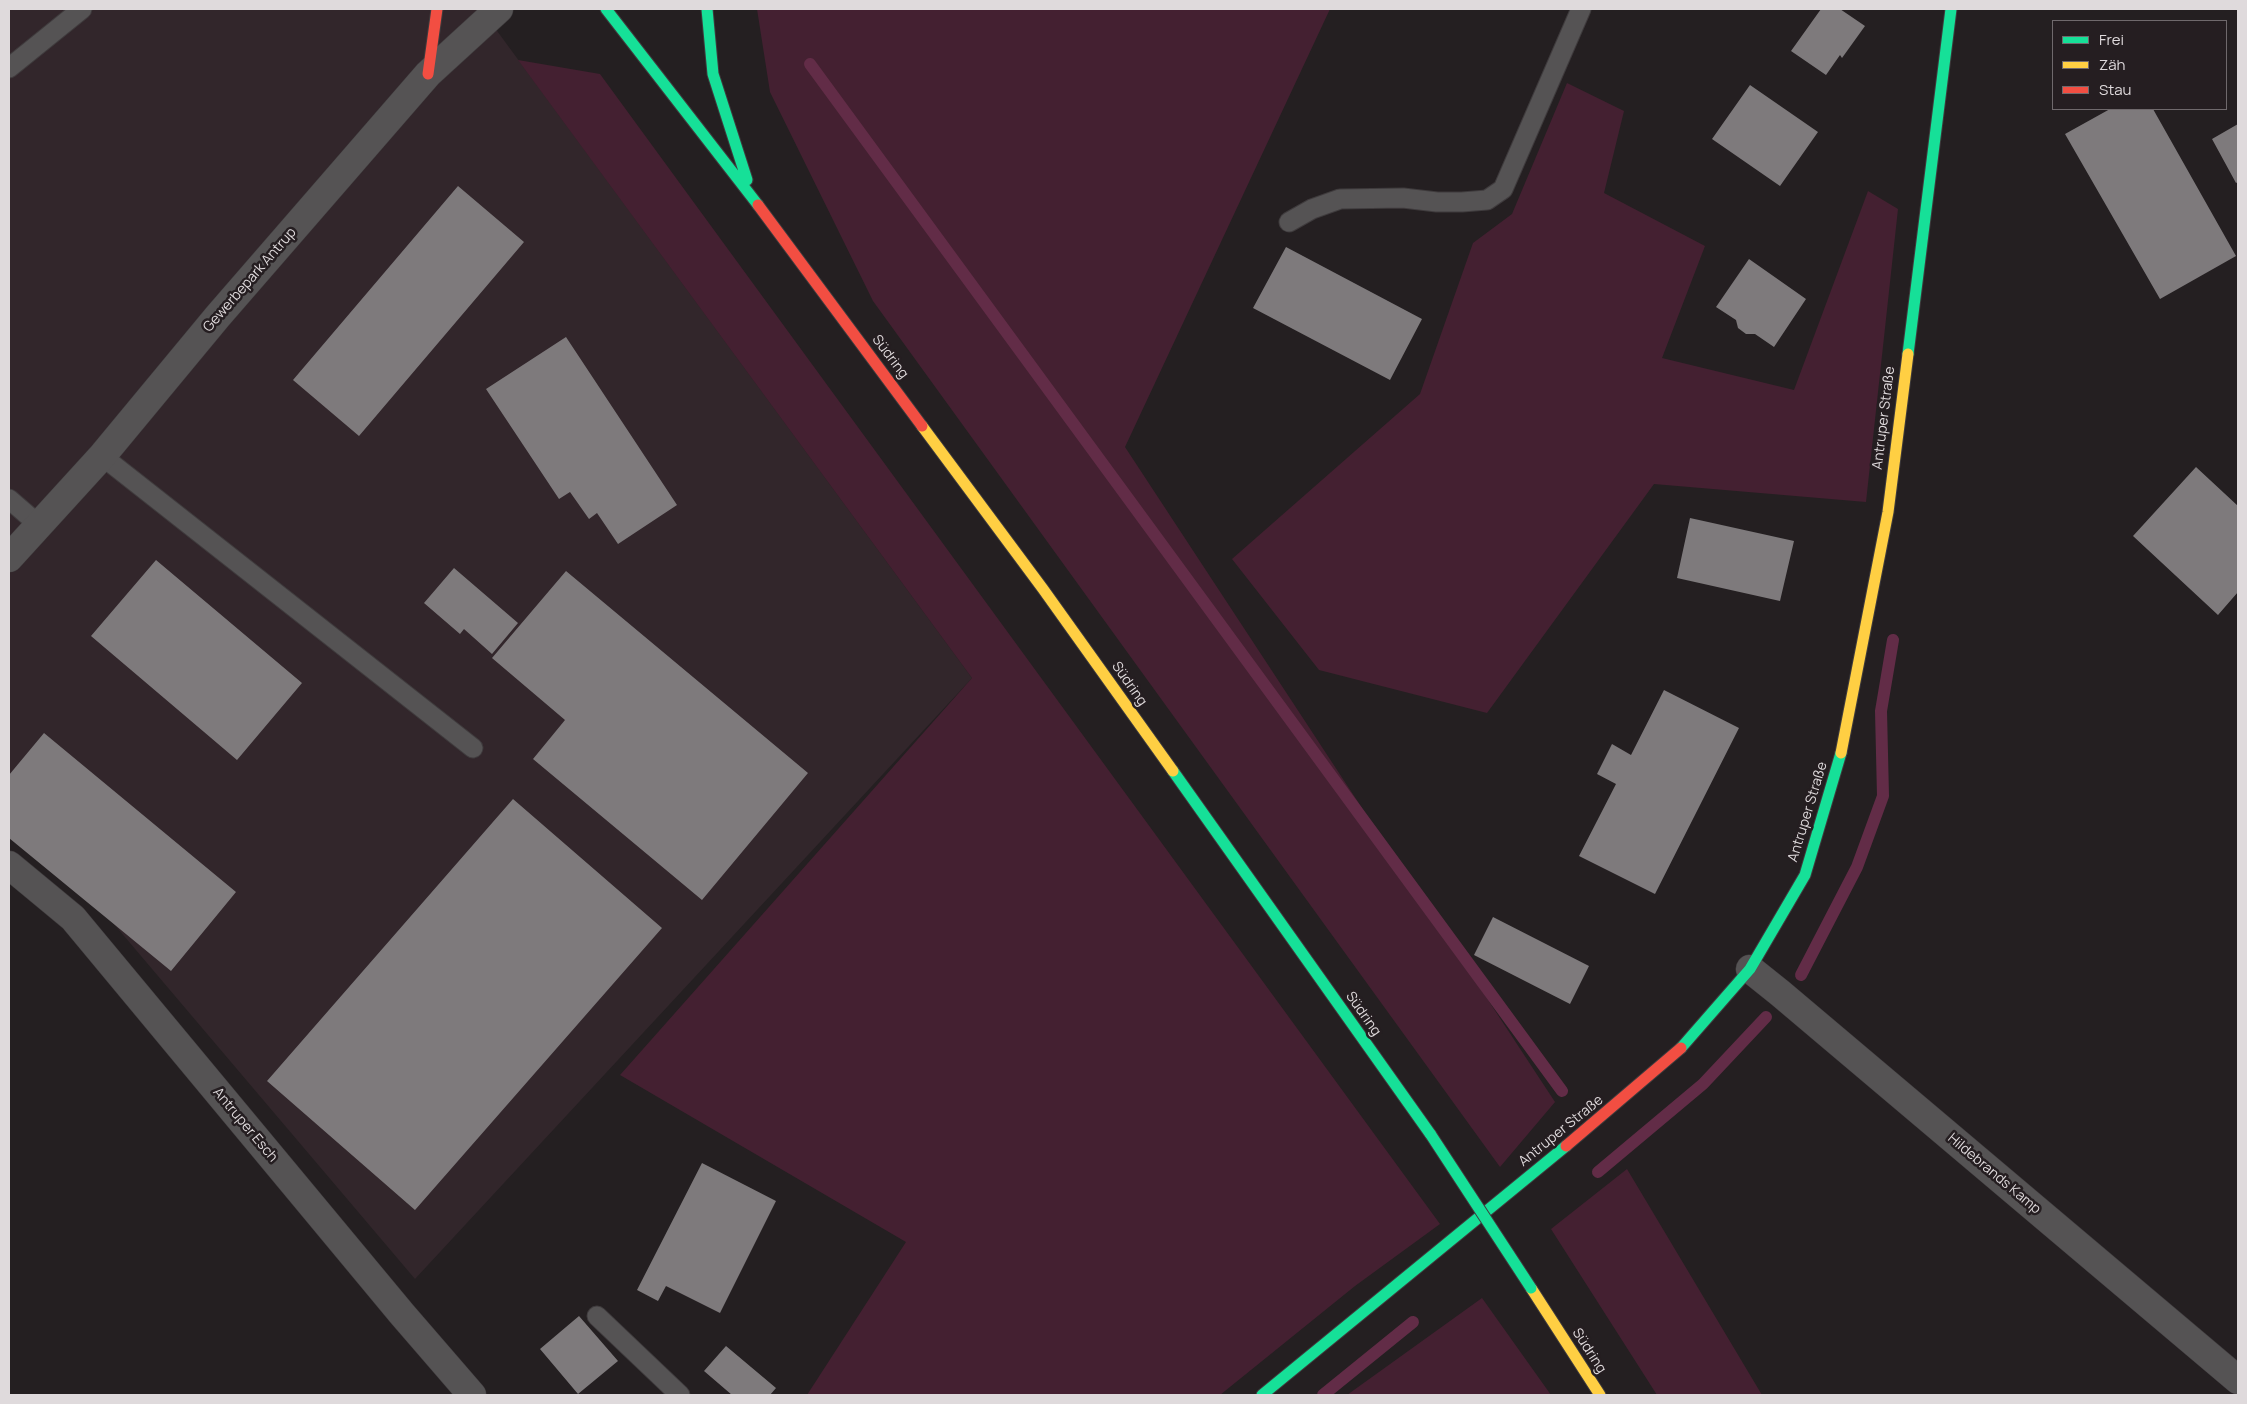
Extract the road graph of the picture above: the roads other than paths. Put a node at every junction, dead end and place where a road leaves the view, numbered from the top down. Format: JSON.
{"nodes":[{"id":1,"x":82,"y":9,"type":"edge"},
{"id":2,"x":437,"y":9,"type":"edge"},
{"id":3,"x":499,"y":9,"type":"edge"},
{"id":4,"x":606,"y":9,"type":"edge"},
{"id":5,"x":708,"y":9,"type":"edge"},
{"id":6,"x":1581,"y":9,"type":"edge"},
{"id":7,"x":1951,"y":9,"type":"edge"},
{"id":8,"x":9,"y":68,"type":"edge"},
{"id":9,"x":428,"y":74,"type":"junction"},
{"id":10,"x":753,"y":198,"type":"junction"},
{"id":11,"x":1289,"y":222,"type":"dead end"},
{"id":12,"x":102,"y":456,"type":"junction"},
{"id":13,"x":9,"y":499,"type":"edge"},
{"id":14,"x":39,"y":525,"type":"junction"},
{"id":15,"x":9,"y":558,"type":"edge"},
{"id":16,"x":473,"y":748,"type":"dead end"},
{"id":17,"x":9,"y":865,"type":"edge"},
{"id":18,"x":1750,"y":969,"type":"junction"},
{"id":19,"x":597,"y":1316,"type":"dead end"},
{"id":20,"x":2238,"y":1380,"type":"edge"},
{"id":21,"x":472,"y":1395,"type":"edge"},
{"id":22,"x":680,"y":1395,"type":"edge"},
{"id":23,"x":1262,"y":1395,"type":"edge"},
{"id":24,"x":1600,"y":1395,"type":"edge"}],
"edges":[{"from":1,"to":8,"type":"lane"},
{"from":2,"to":9,"type":"main road"},
{"from":3,"to":9,"type":"street","name":"Gewerbepark Antrup"},
{"from":4,"to":10,"type":"main road","name":"Südring"},
{"from":5,"to":10,"type":"main road"},
{"from":6,"to":11,"type":"lane"},
{"from":7,"to":18,"type":"main road","name":"Antruper Straße"},
{"from":9,"to":12,"type":"street","name":"Gewerbepark Antrup"},
{"from":10,"to":24,"type":"main road","name":"Südring","bridge":true},
{"from":12,"to":14,"type":"street","name":"Gewerbepark Antrup"},
{"from":12,"to":16,"type":"lane"},
{"from":13,"to":14,"type":"lane"},
{"from":14,"to":15,"type":"street","name":"Gewerbepark Antrup"},
{"from":17,"to":21,"type":"street","name":"Antruper Esch"},
{"from":18,"to":20,"type":"street","name":"Hildebrands Kamp"},
{"from":18,"to":23,"type":"main road","name":"Antruper Straße"},
{"from":19,"to":22,"type":"lane"}]}
